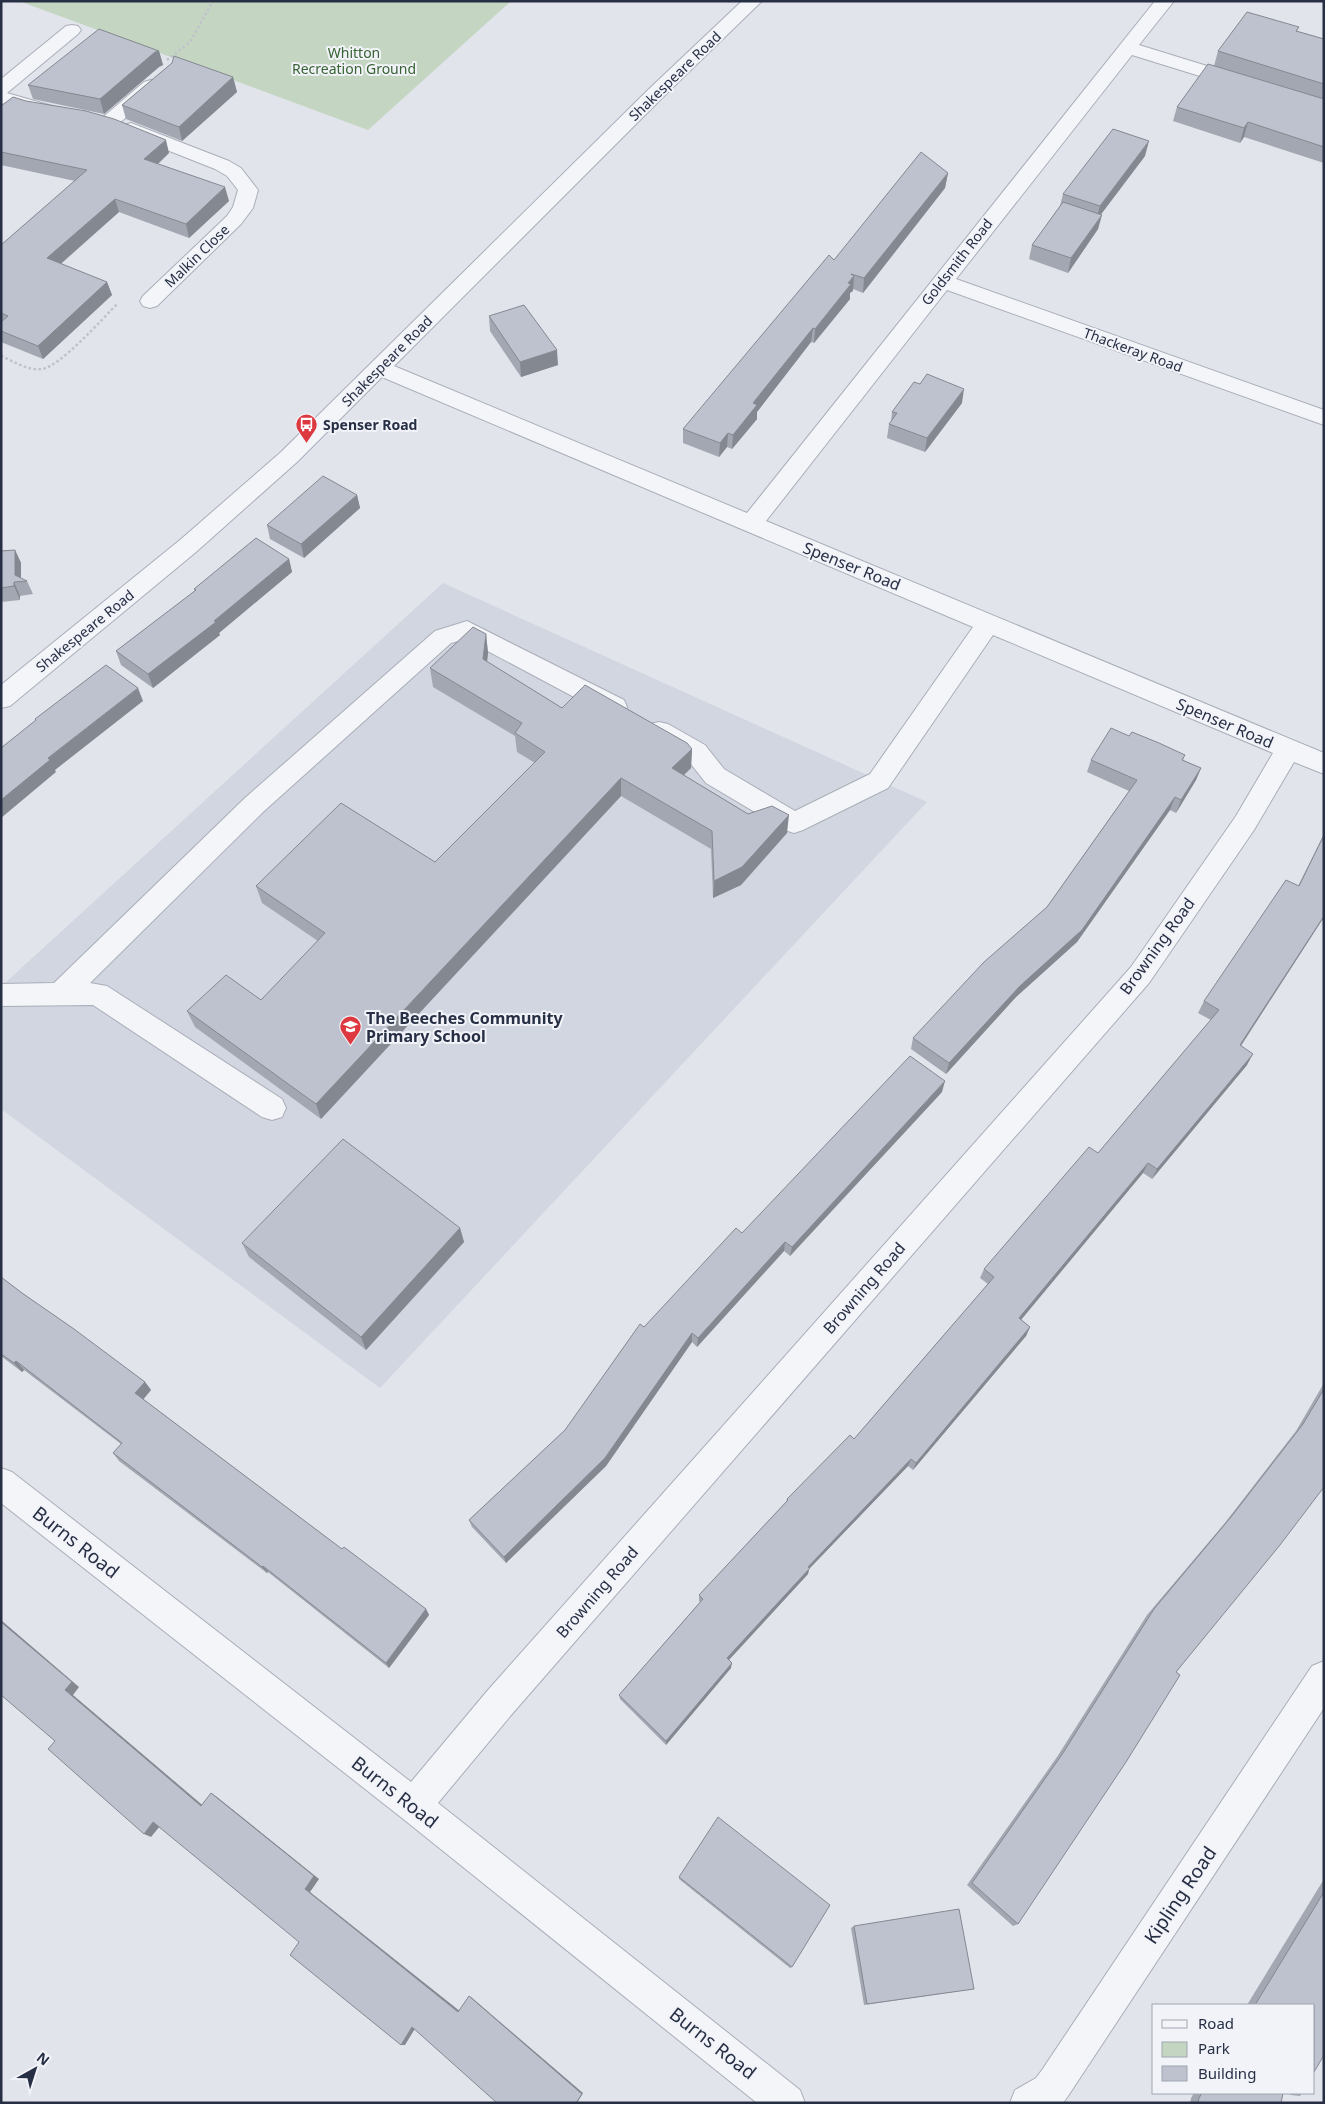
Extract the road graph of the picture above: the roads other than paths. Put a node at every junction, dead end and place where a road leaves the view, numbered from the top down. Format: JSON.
{"nodes":[{"id":1,"x":753,"y":1,"type":"edge"},
{"id":2,"x":1165,"y":1,"type":"edge"},
{"id":3,"x":72,"y":30,"type":"dead end"},
{"id":4,"x":1129,"y":48,"type":"junction"},
{"id":5,"x":167,"y":66,"type":"edge"},
{"id":6,"x":1251,"y":86,"type":"edge"},
{"id":7,"x":1,"y":89,"type":"edge"},
{"id":8,"x":1,"y":97,"type":"edge"},
{"id":9,"x":65,"y":114,"type":"edge"},
{"id":10,"x":942,"y":281,"type":"junction"},
{"id":11,"x":150,"y":301,"type":"road end"},
{"id":12,"x":380,"y":368,"type":"junction"},
{"id":13,"x":1324,"y":418,"type":"edge"},
{"id":14,"x":751,"y":524,"type":"junction"},
{"id":15,"x":989,"y":622,"type":"junction"},
{"id":16,"x":1,"y":699,"type":"edge"},
{"id":17,"x":1288,"y":750,"type":"junction"},
{"id":18,"x":1324,"y":764,"type":"edge"},
{"id":19,"x":60,"y":994,"type":"junction"},
{"id":20,"x":1,"y":995,"type":"edge"},
{"id":21,"x":272,"y":1108,"type":"dead end"},
{"id":22,"x":1,"y":1483,"type":"edge"},
{"id":23,"x":1324,"y":1678,"type":"edge"},
{"id":24,"x":414,"y":1806,"type":"junction"},
{"id":25,"x":787,"y":2103,"type":"edge"},
{"id":26,"x":1028,"y":2103,"type":"edge"}],
"edges":[{"from":1,"to":12,"type":"street","name":"Shakespeare Road"},
{"from":2,"to":4,"type":"street","name":"Goldsmith Road"},
{"from":3,"to":7,"type":"street"},
{"from":4,"to":6,"type":"street"},
{"from":4,"to":10,"type":"street","name":"Goldsmith Road"},
{"from":5,"to":11,"type":"street","name":"Malkin Close"},
{"from":8,"to":9,"type":"street"},
{"from":10,"to":13,"type":"street","name":"Thackeray Road"},
{"from":10,"to":14,"type":"street","name":"Goldsmith Road"},
{"from":12,"to":14,"type":"street","name":"Spenser Road"},
{"from":12,"to":16,"type":"street","name":"Shakespeare Road"},
{"from":14,"to":15,"type":"street","name":"Spenser Road"},
{"from":15,"to":17,"type":"street","name":"Spenser Road"},
{"from":15,"to":19,"type":"street"},
{"from":17,"to":18,"type":"street","name":"Spenser Road"},
{"from":17,"to":24,"type":"street","name":"Browning Road"},
{"from":19,"to":20,"type":"street"},
{"from":19,"to":21,"type":"street"},
{"from":22,"to":24,"type":"street","name":"Burns Road"},
{"from":23,"to":26,"type":"street","name":"Kipling Road"},
{"from":24,"to":25,"type":"street","name":"Burns Road"}]}
